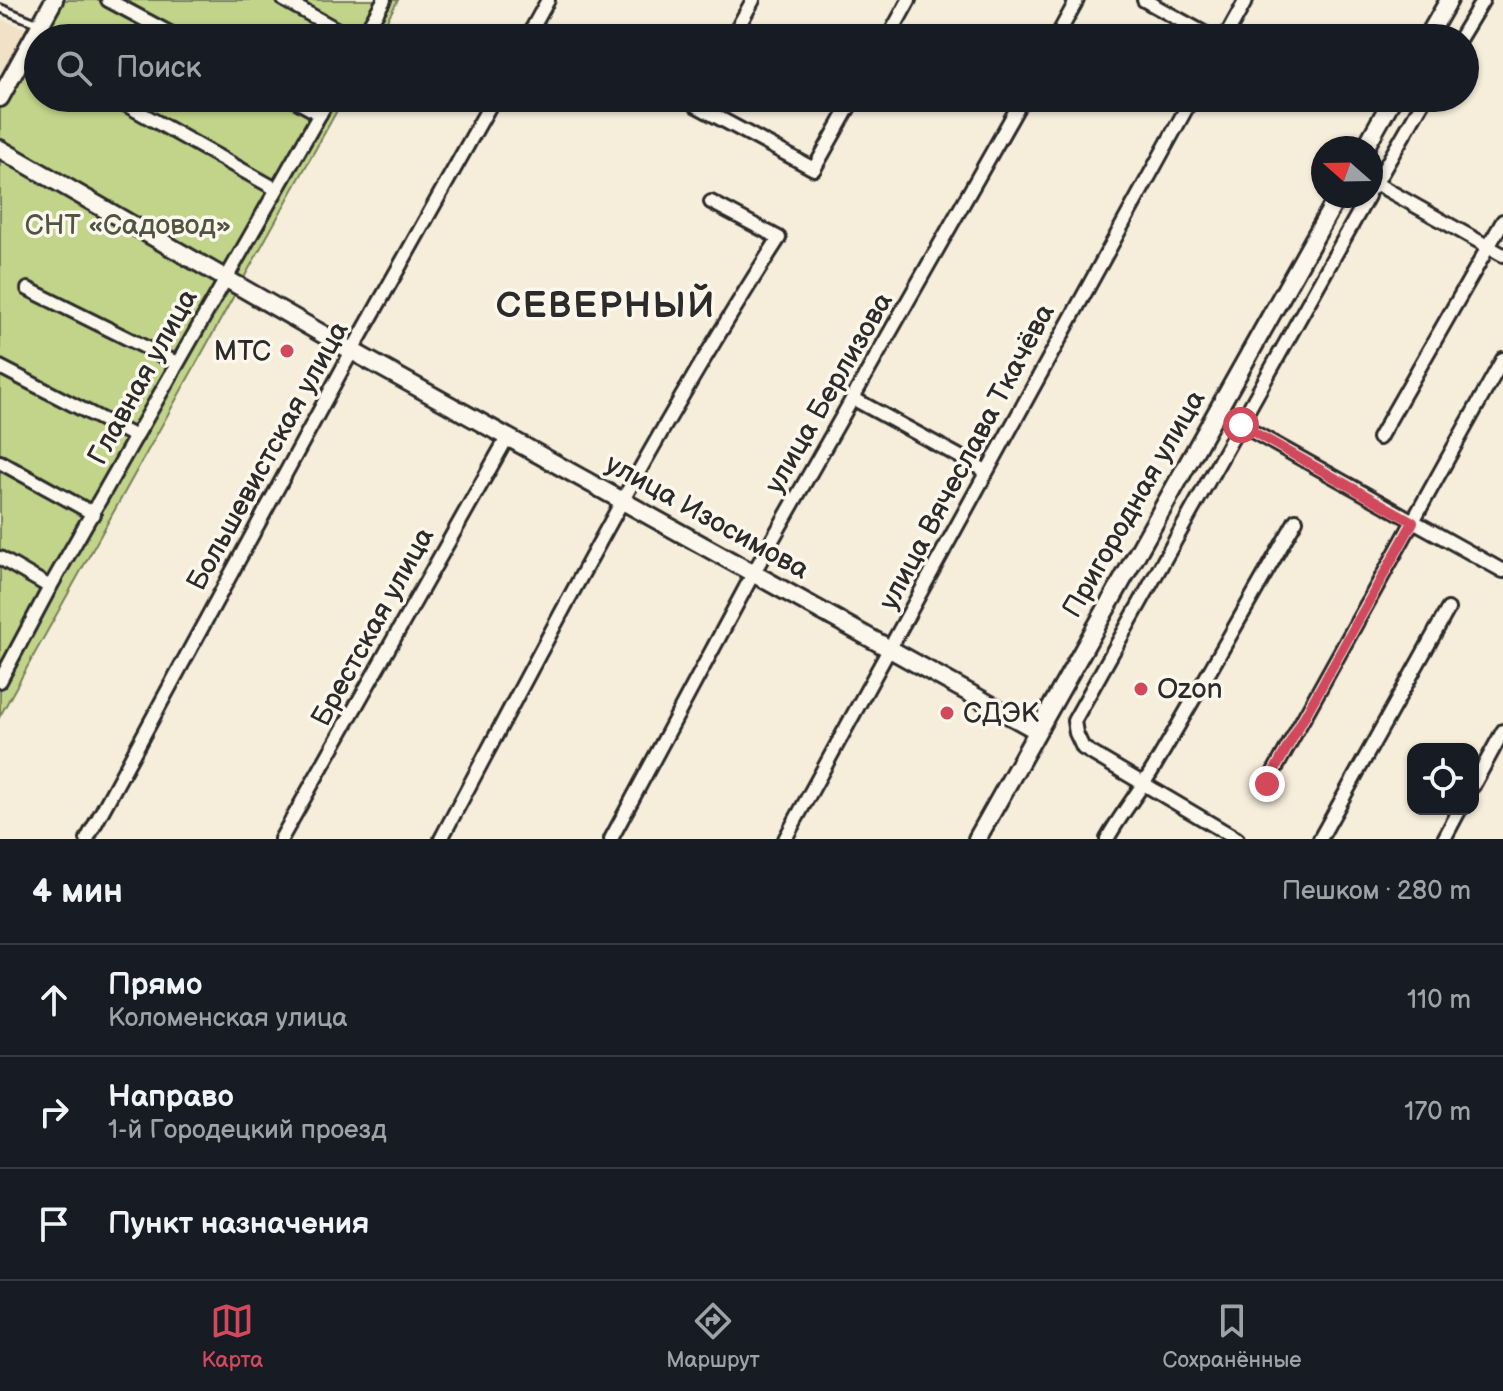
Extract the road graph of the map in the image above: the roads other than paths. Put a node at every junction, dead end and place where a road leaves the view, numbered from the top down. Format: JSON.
{"nodes":[{"id":1,"x":54,"y":0,"type":"edge"},
{"id":2,"x":108,"y":0,"type":"edge"},
{"id":3,"x":284,"y":0,"type":"edge"},
{"id":4,"x":384,"y":0,"type":"edge"},
{"id":5,"x":548,"y":0,"type":"edge"},
{"id":6,"x":753,"y":0,"type":"edge"},
{"id":7,"x":909,"y":0,"type":"edge"},
{"id":8,"x":1077,"y":0,"type":"edge"},
{"id":9,"x":1144,"y":0,"type":"edge"},
{"id":10,"x":1246,"y":0,"type":"edge"},
{"id":11,"x":1449,"y":0,"type":"edge"},
{"id":12,"x":1483,"y":0,"type":"edge"},
{"id":13,"x":0,"y":8,"type":"edge"},
{"id":14,"x":40,"y":24,"type":"joint"},
{"id":15,"x":153,"y":24,"type":"edge"},
{"id":16,"x":327,"y":24,"type":"edge"},
{"id":17,"x":370,"y":24,"type":"edge"},
{"id":18,"x":535,"y":24,"type":"edge"},
{"id":19,"x":740,"y":24,"type":"edge"},
{"id":20,"x":896,"y":24,"type":"edge"},
{"id":21,"x":1064,"y":24,"type":"edge"},
{"id":22,"x":1188,"y":24,"type":"edge"},
{"id":23,"x":1233,"y":24,"type":"edge"},
{"id":24,"x":1435,"y":24,"type":"edge"},
{"id":25,"x":1468,"y":24,"type":"edge"},
{"id":26,"x":24,"y":64,"type":"edge"},
{"id":27,"x":0,"y":98,"type":"edge"},
{"id":28,"x":139,"y":112,"type":"edge"},
{"id":29,"x":316,"y":112,"type":"edge"},
{"id":30,"x":486,"y":112,"type":"edge"},
{"id":31,"x":716,"y":112,"type":"edge"},
{"id":32,"x":846,"y":112,"type":"edge"},
{"id":33,"x":1015,"y":112,"type":"edge"},
{"id":34,"x":1184,"y":112,"type":"edge"},
{"id":35,"x":1416,"y":112,"type":"edge"},
{"id":36,"x":320,"y":114,"type":"joint"},
{"id":37,"x":1384,"y":114,"type":"joint"},
{"id":38,"x":1407,"y":127,"type":"junction"},
{"id":39,"x":1372,"y":136,"type":"edge"},
{"id":40,"x":0,"y":149,"type":"edge"},
{"id":41,"x":1383,"y":170,"type":"edge"},
{"id":42,"x":276,"y":189,"type":"junction"},
{"id":43,"x":1383,"y":195,"type":"edge"},
{"id":44,"x":711,"y":202,"type":"dead end"},
{"id":45,"x":1331,"y":208,"type":"edge"},
{"id":46,"x":1362,"y":208,"type":"edge"},
{"id":47,"x":1503,"y":221,"type":"edge"},
{"id":48,"x":1489,"y":247,"type":"junction"},
{"id":49,"x":1503,"y":255,"type":"edge"},
{"id":50,"x":225,"y":280,"type":"junction"},
{"id":51,"x":28,"y":289,"type":"dead end"},
{"id":52,"x":352,"y":351,"type":"junction"},
{"id":53,"x":1503,"y":359,"type":"edge"},
{"id":54,"x":177,"y":363,"type":"junction"},
{"id":55,"x":0,"y":367,"type":"edge"},
{"id":56,"x":854,"y":399,"type":"junction"},
{"id":57,"x":1241,"y":425,"type":"junction"},
{"id":58,"x":1205,"y":430,"type":"junction"},
{"id":59,"x":136,"y":437,"type":"junction"},
{"id":60,"x":507,"y":438,"type":"junction"},
{"id":61,"x":1379,"y":438,"type":"dead end"},
{"id":62,"x":1230,"y":445,"type":"junction"},
{"id":63,"x":0,"y":462,"type":"edge"},
{"id":64,"x":986,"y":471,"type":"junction"},
{"id":65,"x":622,"y":500,"type":"junction"},
{"id":66,"x":94,"y":514,"type":"junction"},
{"id":67,"x":1296,"y":520,"type":"dead end"},
{"id":68,"x":1413,"y":522,"type":"junction"},
{"id":69,"x":0,"y":558,"type":"edge"},
{"id":70,"x":1503,"y":571,"type":"edge"},
{"id":71,"x":754,"y":572,"type":"junction"},
{"id":72,"x":50,"y":587,"type":"junction"},
{"id":73,"x":1448,"y":609,"type":"dead end"},
{"id":74,"x":890,"y":649,"type":"junction"},
{"id":75,"x":6,"y":656,"type":"edge"},
{"id":76,"x":0,"y":681,"type":"edge"},
{"id":77,"x":1036,"y":730,"type":"junction"},
{"id":78,"x":1503,"y":731,"type":"edge"},
{"id":79,"x":1479,"y":775,"type":"edge"},
{"id":80,"x":1267,"y":784,"type":"dead end"},
{"id":81,"x":1143,"y":785,"type":"junction"},
{"id":82,"x":1457,"y":815,"type":"edge"},
{"id":83,"x":87,"y":839,"type":"edge"},
{"id":84,"x":281,"y":839,"type":"edge"},
{"id":85,"x":441,"y":839,"type":"edge"},
{"id":86,"x":611,"y":839,"type":"edge"},
{"id":87,"x":785,"y":839,"type":"edge"},
{"id":88,"x":977,"y":839,"type":"edge"},
{"id":89,"x":1107,"y":839,"type":"edge"},
{"id":90,"x":1237,"y":839,"type":"edge"},
{"id":91,"x":1320,"y":839,"type":"edge"},
{"id":92,"x":1444,"y":839,"type":"edge"}],
"edges":[{"from":1,"to":14,"type":"street"},
{"from":2,"to":15,"type":"street"},
{"from":3,"to":16,"type":"street"},
{"from":4,"to":17,"type":"street"},
{"from":5,"to":18,"type":"street"},
{"from":6,"to":19,"type":"street"},
{"from":7,"to":20,"type":"street"},
{"from":8,"to":21,"type":"street"},
{"from":9,"to":22,"type":"street"},
{"from":10,"to":23,"type":"street"},
{"from":11,"to":24,"type":"street"},
{"from":12,"to":25,"type":"street"},
{"from":13,"to":14,"type":"lane"},
{"from":26,"to":27,"type":"street"},
{"from":28,"to":42,"type":"street"},
{"from":29,"to":36,"type":"street"},
{"from":30,"to":52,"type":"street","name":"Большевистская улица"},
{"from":31,"to":32,"type":"street"},
{"from":33,"to":56,"type":"street","name":"улица Берлизова"},
{"from":34,"to":64,"type":"street","name":"улица Вячеслава Ткачёва"},
{"from":35,"to":38,"type":"street"},
{"from":36,"to":42,"type":"street","name":"Главная улица"},
{"from":37,"to":38,"type":"street"},
{"from":37,"to":39,"type":"street"},
{"from":38,"to":41,"type":"street"},
{"from":40,"to":50,"type":"street","name":"улица Изосимова"},
{"from":42,"to":50,"type":"street","name":"Главная улица"},
{"from":43,"to":48,"type":"street"},
{"from":44,"to":65,"type":"street"},
{"from":45,"to":58,"type":"street","name":"Пригородная улица"},
{"from":46,"to":57,"type":"street"},
{"from":47,"to":48,"type":"street"},
{"from":48,"to":49,"type":"street"},
{"from":48,"to":61,"type":"street"},
{"from":50,"to":52,"type":"street","name":"улица Изосимова"},
{"from":50,"to":54,"type":"street","name":"Главная улица"},
{"from":51,"to":54,"type":"street"},
{"from":52,"to":60,"type":"street","name":"улица Изосимова"},
{"from":52,"to":83,"type":"street","name":"Большевистская улица"},
{"from":53,"to":68,"type":"street"},
{"from":54,"to":59,"type":"street","name":"Главная улица"},
{"from":55,"to":59,"type":"street"},
{"from":56,"to":64,"type":"street"},
{"from":56,"to":71,"type":"street","name":"улица Берлизова"},
{"from":57,"to":62,"type":"street"},
{"from":57,"to":68,"type":"street"},
{"from":58,"to":62,"type":"street"},
{"from":58,"to":77,"type":"street","name":"Пригородная улица"},
{"from":59,"to":66,"type":"street","name":"Главная улица"},
{"from":60,"to":65,"type":"street","name":"улица Изосимова"},
{"from":60,"to":84,"type":"street","name":"Брестская улица"},
{"from":62,"to":81,"type":"street"},
{"from":63,"to":66,"type":"street"},
{"from":64,"to":74,"type":"street","name":"улица Вячеслава Ткачёва"},
{"from":65,"to":71,"type":"street","name":"улица Изосимова"},
{"from":65,"to":85,"type":"street"},
{"from":66,"to":72,"type":"street","name":"Главная улица"},
{"from":67,"to":81,"type":"street"},
{"from":68,"to":70,"type":"street"},
{"from":68,"to":80,"type":"street"},
{"from":69,"to":72,"type":"street"},
{"from":71,"to":74,"type":"street","name":"улица Изосимова"},
{"from":71,"to":86,"type":"street","name":"улица Берлизова"},
{"from":72,"to":75,"type":"street","name":"Главная улица"},
{"from":73,"to":91,"type":"street"},
{"from":74,"to":77,"type":"street","name":"улица Изосимова"},
{"from":74,"to":87,"type":"street","name":"улица Вячеслава Ткачёва"},
{"from":75,"to":76,"type":"street","name":"Главная улица"},
{"from":77,"to":88,"type":"street","name":"Пригородная улица"},
{"from":78,"to":79,"type":"street"},
{"from":81,"to":89,"type":"street"},
{"from":81,"to":90,"type":"street"},
{"from":82,"to":92,"type":"street"}]}
